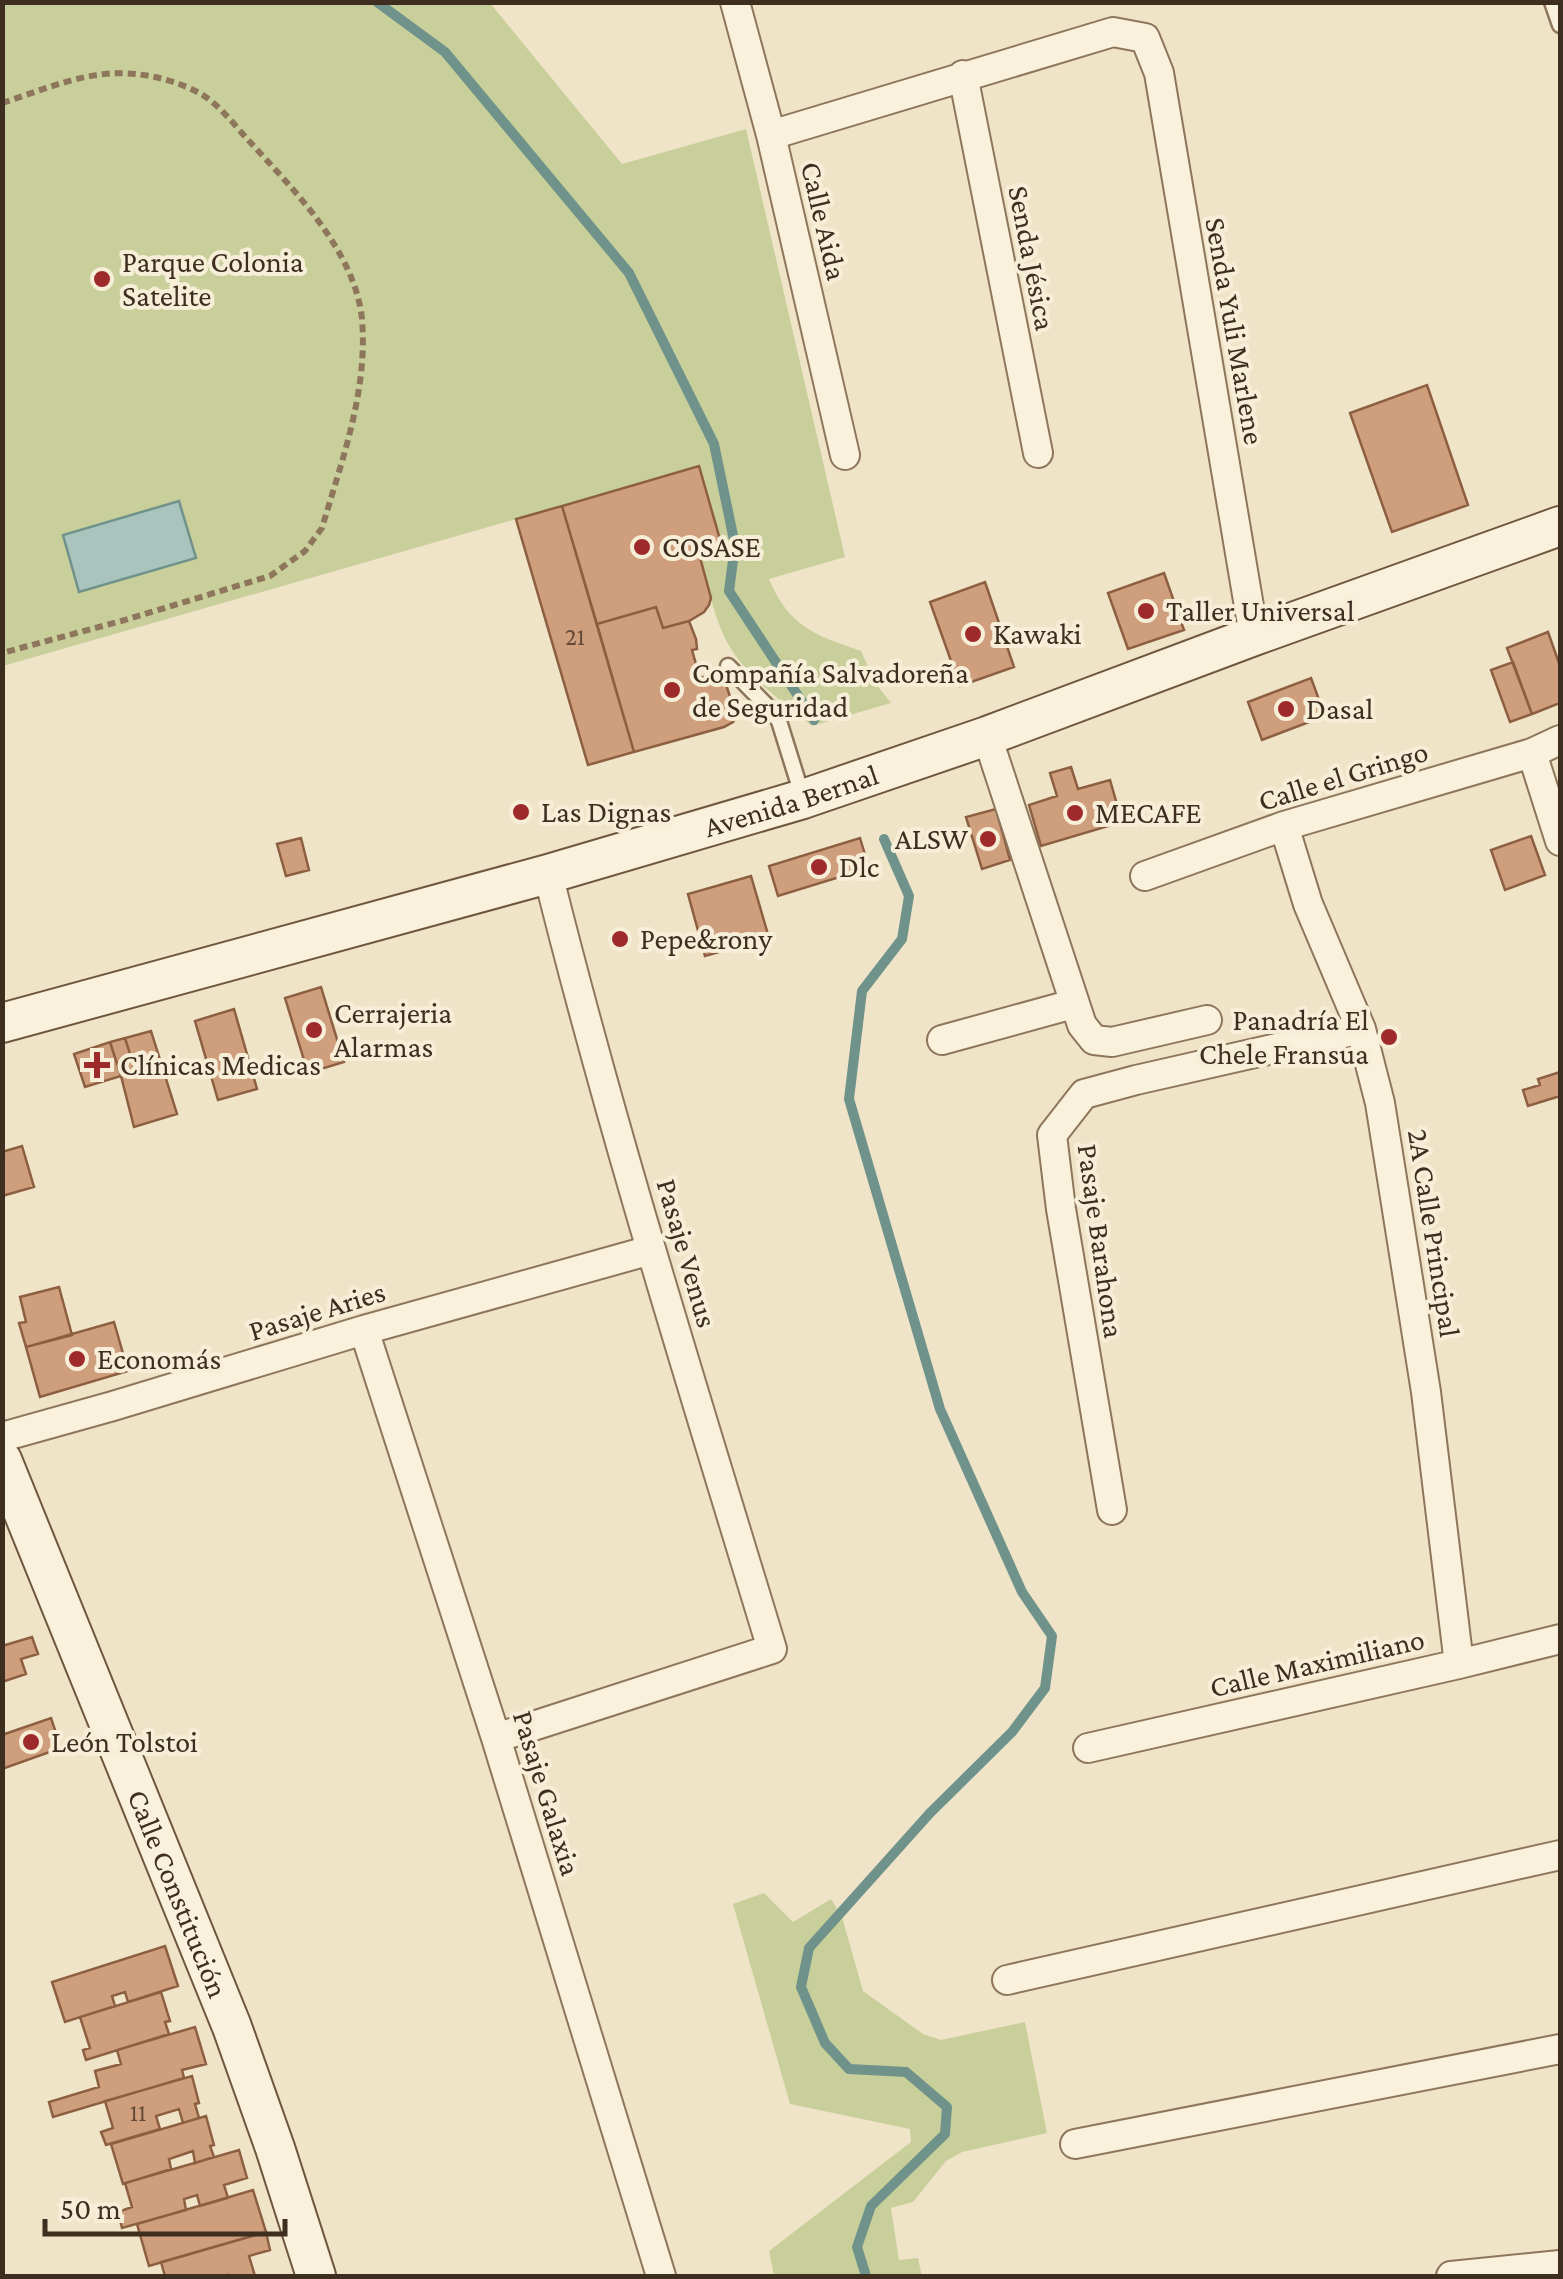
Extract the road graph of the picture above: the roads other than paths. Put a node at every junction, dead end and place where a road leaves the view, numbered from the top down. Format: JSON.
{"nodes":[{"id":1,"x":735,"y":2,"type":"edge"},
{"id":2,"x":1552,"y":2,"type":"edge"},
{"id":3,"x":1560,"y":26,"type":"edge"},
{"id":4,"x":963,"y":76,"type":"junction"},
{"id":5,"x":771,"y":135,"type":"junction"},
{"id":6,"x":1038,"y":453,"type":"dead end"},
{"id":7,"x":846,"y":454,"type":"dead end"},
{"id":8,"x":1560,"y":526,"type":"edge"},
{"id":9,"x":1254,"y":636,"type":"junction"},
{"id":10,"x":728,"y":666,"type":"dead end"},
{"id":11,"x":987,"y":736,"type":"junction"},
{"id":12,"x":1560,"y":740,"type":"edge"},
{"id":13,"x":1532,"y":753,"type":"junction"},
{"id":14,"x":804,"y":798,"type":"junction"},
{"id":15,"x":1284,"y":826,"type":"junction"},
{"id":16,"x":1560,"y":841,"type":"edge"},
{"id":17,"x":548,"y":874,"type":"junction"},
{"id":18,"x":1146,"y":876,"type":"dead end"},
{"id":19,"x":1073,"y":1004,"type":"junction"},
{"id":20,"x":1207,"y":1020,"type":"dead end"},
{"id":21,"x":2,"y":1023,"type":"edge"},
{"id":22,"x":1361,"y":1029,"type":"junction"},
{"id":23,"x":942,"y":1040,"type":"dead end"},
{"id":24,"x":651,"y":1250,"type":"junction"},
{"id":25,"x":364,"y":1330,"type":"junction"},
{"id":26,"x":2,"y":1437,"type":"edge"},
{"id":27,"x":2,"y":1460,"type":"edge"},
{"id":28,"x":1112,"y":1510,"type":"dead end"},
{"id":29,"x":1560,"y":1638,"type":"edge"},
{"id":30,"x":1459,"y":1664,"type":"junction"},
{"id":31,"x":496,"y":1738,"type":"junction"},
{"id":32,"x":1088,"y":1748,"type":"dead end"},
{"id":33,"x":1560,"y":1855,"type":"edge"},
{"id":34,"x":1007,"y":1980,"type":"dead end"},
{"id":35,"x":1560,"y":2049,"type":"edge"},
{"id":36,"x":1075,"y":2144,"type":"dead end"},
{"id":37,"x":1560,"y":2264,"type":"edge"},
{"id":38,"x":1525,"y":2273,"type":"edge"},
{"id":39,"x":316,"y":2276,"type":"edge"},
{"id":40,"x":661,"y":2276,"type":"edge"},
{"id":41,"x":1450,"y":2276,"type":"edge"}],
"edges":[{"from":1,"to":5,"type":"street","name":"Calle Aida"},
{"from":2,"to":3,"type":"lane"},
{"from":4,"to":5,"type":"street"},
{"from":4,"to":6,"type":"street","name":"Senda Jésica"},
{"from":4,"to":9,"type":"street","name":"Senda Yuli Marlene"},
{"from":5,"to":7,"type":"street","name":"Calle Aida"},
{"from":8,"to":9,"type":"main road","name":"Avenida Bernal"},
{"from":9,"to":11,"type":"main road","name":"Avenida Bernal"},
{"from":10,"to":14,"type":"lane"},
{"from":11,"to":14,"type":"main road","name":"Avenida Bernal"},
{"from":11,"to":19,"type":"street"},
{"from":12,"to":13,"type":"street","name":"Calle el Gringo"},
{"from":13,"to":15,"type":"street","name":"Calle el Gringo"},
{"from":13,"to":16,"type":"street"},
{"from":14,"to":17,"type":"main road","name":"Avenida Bernal"},
{"from":15,"to":18,"type":"street","name":"Calle el Gringo"},
{"from":15,"to":22,"type":"street","name":"2A Calle Principal"},
{"from":17,"to":21,"type":"main road","name":"Avenida Bernal"},
{"from":17,"to":24,"type":"street","name":"Pasaje Venus"},
{"from":19,"to":20,"type":"street"},
{"from":19,"to":23,"type":"street"},
{"from":22,"to":28,"type":"street","name":"Pasaje Barahona"},
{"from":22,"to":30,"type":"street","name":"2A Calle Principal"},
{"from":24,"to":25,"type":"street","name":"Pasaje Aries"},
{"from":24,"to":31,"type":"street","name":"Pasaje Venus"},
{"from":25,"to":26,"type":"street","name":"Pasaje Aries"},
{"from":25,"to":31,"type":"street","name":"Pasaje Galaxia"},
{"from":27,"to":39,"type":"main road","name":"Calle Constitución"},
{"from":29,"to":30,"type":"street","name":"Calle Maximiliano"},
{"from":30,"to":32,"type":"street","name":"Calle Maximiliano"},
{"from":31,"to":40,"type":"street","name":"Pasaje Galaxia"},
{"from":33,"to":34,"type":"street"},
{"from":35,"to":36,"type":"street"},
{"from":37,"to":38,"type":"street"},
{"from":38,"to":41,"type":"street"}]}
